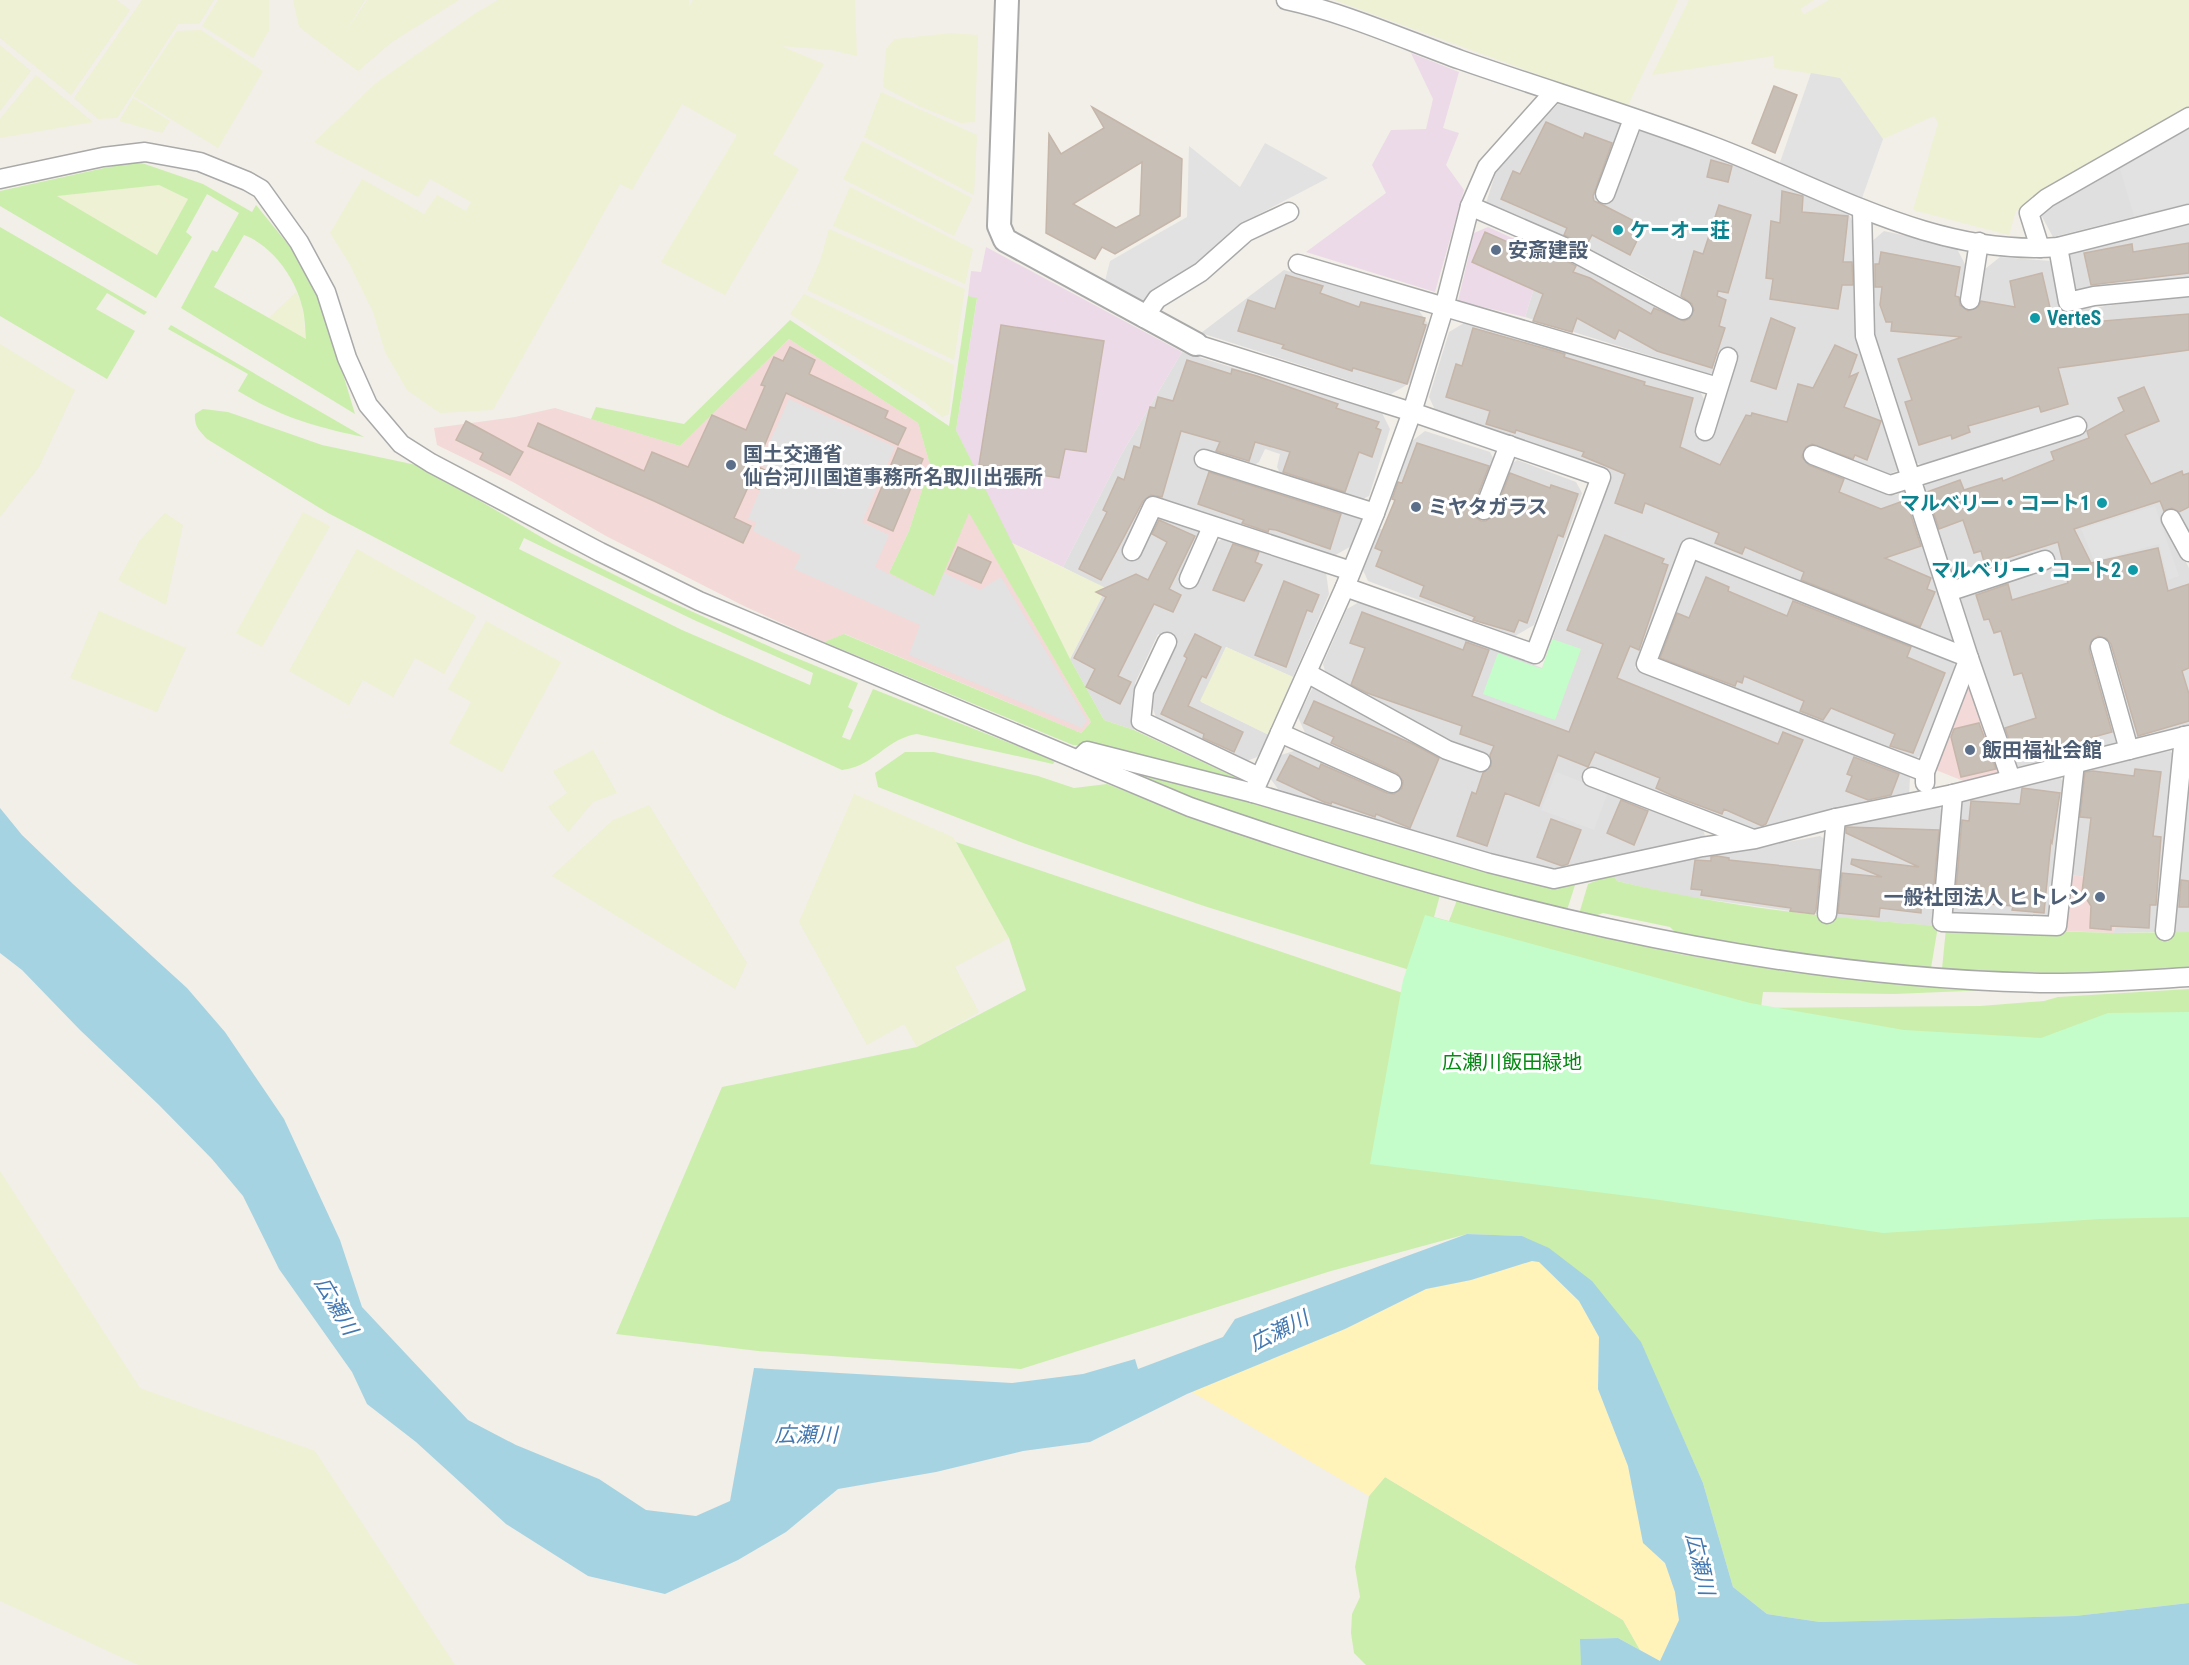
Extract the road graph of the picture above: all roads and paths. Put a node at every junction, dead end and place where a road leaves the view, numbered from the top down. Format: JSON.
{"nodes":[{"id":1,"x":1007,"y":0,"type":"edge"},
{"id":2,"x":1286,"y":0,"type":"edge"},
{"id":3,"x":1554,"y":92,"type":"junction"},
{"id":4,"x":2189,"y":117,"type":"edge"},
{"id":5,"x":1633,"y":119,"type":"junction"},
{"id":6,"x":0,"y":179,"type":"edge"},
{"id":7,"x":1605,"y":194,"type":"dead end"},
{"id":8,"x":1470,"y":206,"type":"junction"},
{"id":9,"x":1862,"y":210,"type":"junction"},
{"id":10,"x":1289,"y":212,"type":"dead end"},
{"id":11,"x":2189,"y":214,"type":"edge"},
{"id":12,"x":1979,"y":242,"type":"junction"},
{"id":13,"x":2049,"y":248,"type":"junction"},
{"id":14,"x":1298,"y":264,"type":"dead end"},
{"id":15,"x":2189,"y":287,"type":"edge"},
{"id":16,"x":1970,"y":300,"type":"dead end"},
{"id":17,"x":1444,"y":308,"type":"junction"},
{"id":18,"x":1683,"y":310,"type":"dead end"},
{"id":19,"x":1144,"y":318,"type":"junction"},
{"id":20,"x":1196,"y":344,"type":"joint"},
{"id":21,"x":1728,"y":357,"type":"dead end"},
{"id":22,"x":1718,"y":387,"type":"junction"},
{"id":23,"x":1412,"y":412,"type":"junction"},
{"id":24,"x":2077,"y":426,"type":"dead end"},
{"id":25,"x":1705,"y":431,"type":"dead end"},
{"id":26,"x":1509,"y":445,"type":"junction"},
{"id":27,"x":1813,"y":455,"type":"dead end"},
{"id":28,"x":1204,"y":459,"type":"dead end"},
{"id":29,"x":1910,"y":479,"type":"junction"},
{"id":30,"x":1484,"y":510,"type":"dead end"},
{"id":31,"x":1375,"y":513,"type":"junction"},
{"id":32,"x":2171,"y":519,"type":"dead end"},
{"id":33,"x":1212,"y":527,"type":"junction"},
{"id":34,"x":1132,"y":550,"type":"dead end"},
{"id":35,"x":2189,"y":552,"type":"edge"},
{"id":36,"x":2045,"y":560,"type":"dead end"},
{"id":37,"x":1190,"y":579,"type":"dead end"},
{"id":38,"x":1348,"y":579,"type":"junction"},
{"id":39,"x":1948,"y":592,"type":"junction"},
{"id":40,"x":1167,"y":642,"type":"dead end"},
{"id":41,"x":2100,"y":647,"type":"dead end"},
{"id":42,"x":1969,"y":658,"type":"junction"},
{"id":43,"x":1307,"y":673,"type":"junction"},
{"id":44,"x":1280,"y":733,"type":"junction"},
{"id":45,"x":2187,"y":736,"type":"edge"},
{"id":46,"x":2129,"y":750,"type":"junction"},
{"id":47,"x":1078,"y":760,"type":"junction"},
{"id":48,"x":1481,"y":762,"type":"dead end"},
{"id":49,"x":2075,"y":763,"type":"junction"},
{"id":50,"x":1924,"y":772,"type":"junction"},
{"id":51,"x":1592,"y":777,"type":"dead end"},
{"id":52,"x":2011,"y":779,"type":"junction"},
{"id":53,"x":1392,"y":783,"type":"dead end"},
{"id":54,"x":1256,"y":785,"type":"junction"},
{"id":55,"x":1953,"y":794,"type":"junction"},
{"id":56,"x":1927,"y":800,"type":"junction"},
{"id":57,"x":1836,"y":818,"type":"junction"},
{"id":58,"x":1755,"y":839,"type":"junction"},
{"id":59,"x":1827,"y":914,"type":"dead end"},
{"id":60,"x":2165,"y":931,"type":"dead end"},
{"id":61,"x":2189,"y":977,"type":"edge"}],
"edges":[{"from":1,"to":19,"type":"street"},
{"from":2,"to":3,"type":"street"},
{"from":3,"to":5,"type":"street"},
{"from":3,"to":8,"type":"street"},
{"from":4,"to":13,"type":"street"},
{"from":5,"to":7,"type":"street"},
{"from":5,"to":9,"type":"street"},
{"from":6,"to":47,"type":"street"},
{"from":8,"to":17,"type":"street"},
{"from":8,"to":18,"type":"street"},
{"from":9,"to":12,"type":"street"},
{"from":9,"to":29,"type":"street"},
{"from":10,"to":19,"type":"street"},
{"from":11,"to":13,"type":"street"},
{"from":12,"to":13,"type":"street"},
{"from":12,"to":16,"type":"street"},
{"from":13,"to":15,"type":"street"},
{"from":14,"to":17,"type":"street"},
{"from":17,"to":22,"type":"street"},
{"from":17,"to":23,"type":"street"},
{"from":19,"to":20,"type":"street"},
{"from":20,"to":23,"type":"street"},
{"from":21,"to":22,"type":"street"},
{"from":22,"to":25,"type":"street"},
{"from":23,"to":26,"type":"street"},
{"from":23,"to":31,"type":"street"},
{"from":24,"to":29,"type":"street"},
{"from":26,"to":30,"type":"street"},
{"from":26,"to":38,"type":"street"},
{"from":27,"to":29,"type":"street"},
{"from":28,"to":31,"type":"street"},
{"from":29,"to":39,"type":"street"},
{"from":31,"to":38,"type":"street"},
{"from":32,"to":35,"type":"street"},
{"from":33,"to":34,"type":"street"},
{"from":33,"to":37,"type":"street"},
{"from":33,"to":38,"type":"street"},
{"from":36,"to":39,"type":"street"},
{"from":38,"to":43,"type":"street"},
{"from":39,"to":42,"type":"street"},
{"from":40,"to":54,"type":"street"},
{"from":41,"to":46,"type":"street"},
{"from":42,"to":50,"type":"street"},
{"from":42,"to":50,"type":"street"},
{"from":42,"to":52,"type":"street"},
{"from":43,"to":44,"type":"street"},
{"from":43,"to":48,"type":"street"},
{"from":44,"to":53,"type":"street"},
{"from":44,"to":54,"type":"street"},
{"from":45,"to":46,"type":"street"},
{"from":45,"to":60,"type":"street"},
{"from":46,"to":49,"type":"street"},
{"from":47,"to":54,"type":"street"},
{"from":47,"to":61,"type":"street"},
{"from":49,"to":52,"type":"street"},
{"from":49,"to":55,"type":"street"},
{"from":50,"to":56,"type":"street"},
{"from":51,"to":58,"type":"street"},
{"from":52,"to":55,"type":"street"},
{"from":54,"to":58,"type":"street"},
{"from":55,"to":56,"type":"street"},
{"from":56,"to":57,"type":"street"},
{"from":57,"to":58,"type":"street"},
{"from":57,"to":59,"type":"street"}]}
